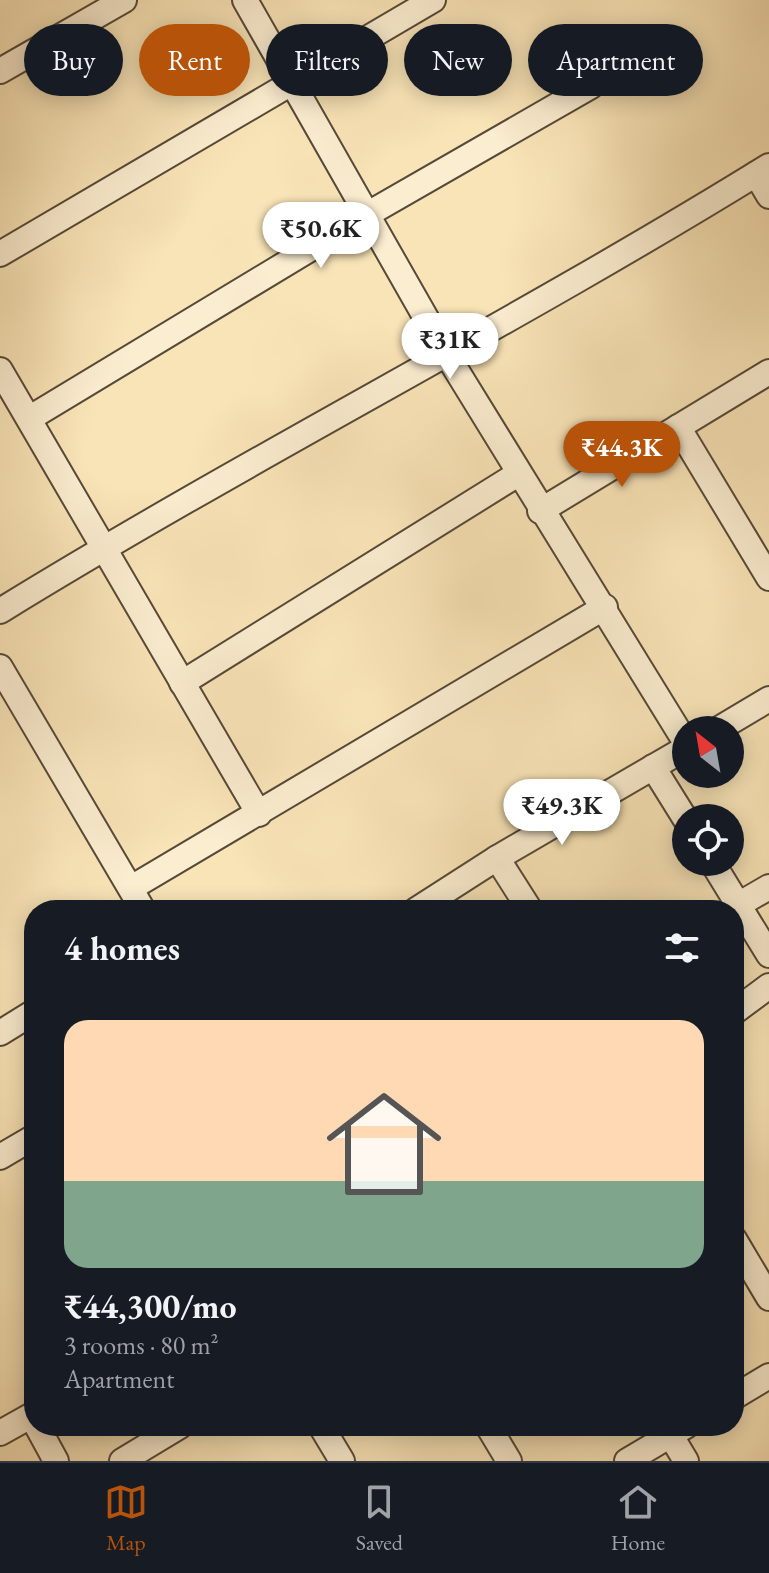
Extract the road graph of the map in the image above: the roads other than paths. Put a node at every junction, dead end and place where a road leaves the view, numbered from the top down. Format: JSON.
{"nodes":[{"id":1,"x":124,"y":0,"type":"edge"},
{"id":2,"x":245,"y":0,"type":"edge"},
{"id":3,"x":433,"y":0,"type":"edge"},
{"id":4,"x":388,"y":27,"type":"edge"},
{"id":5,"x":266,"y":36,"type":"edge"},
{"id":6,"x":2,"y":65,"type":"edge"},
{"id":7,"x":272,"y":96,"type":"edge"},
{"id":8,"x":301,"y":96,"type":"edge"},
{"id":9,"x":574,"y":96,"type":"edge"},
{"id":10,"x":763,"y":170,"type":"edge"},
{"id":11,"x":769,"y":196,"type":"edge"},
{"id":12,"x":368,"y":214,"type":"junction"},
{"id":13,"x":0,"y":254,"type":"edge"},
{"id":14,"x":447,"y":355,"type":"junction"},
{"id":15,"x":0,"y":370,"type":"edge"},
{"id":16,"x":769,"y":372,"type":"edge"},
{"id":17,"x":30,"y":418,"type":"junction"},
{"id":18,"x":678,"y":427,"type":"junction"},
{"id":19,"x":518,"y":474,"type":"junction"},
{"id":20,"x":540,"y":511,"type":"junction"},
{"id":21,"x":102,"y":548,"type":"junction"},
{"id":22,"x":769,"y":578,"type":"edge"},
{"id":23,"x":605,"y":607,"type":"junction"},
{"id":24,"x":0,"y":611,"type":"edge"},
{"id":25,"x":0,"y":667,"type":"edge"},
{"id":26,"x":182,"y":683,"type":"junction"},
{"id":27,"x":769,"y":699,"type":"edge"},
{"id":28,"x":740,"y":716,"type":"edge"},
{"id":29,"x":672,"y":722,"type":"edge"},
{"id":30,"x":672,"y":755,"type":"edge"},
{"id":31,"x":653,"y":767,"type":"junction"},
{"id":32,"x":676,"y":804,"type":"edge"},
{"id":33,"x":259,"y":814,"type":"junction"},
{"id":34,"x":497,"y":858,"type":"junction"},
{"id":35,"x":720,"y":876,"type":"edge"},
{"id":36,"x":769,"y":887,"type":"edge"},
{"id":37,"x":131,"y":888,"type":"junction"},
{"id":38,"x":138,"y":900,"type":"edge"},
{"id":39,"x":432,"y":900,"type":"edge"},
{"id":40,"x":524,"y":900,"type":"edge"},
{"id":41,"x":735,"y":900,"type":"edge"},
{"id":42,"x":744,"y":902,"type":"edge"},
{"id":43,"x":744,"y":915,"type":"edge"},
{"id":44,"x":769,"y":955,"type":"edge"},
{"id":45,"x":769,"y":986,"type":"edge"},
{"id":46,"x":744,"y":1005,"type":"edge"},
{"id":47,"x":24,"y":1018,"type":"edge"},
{"id":48,"x":0,"y":1033,"type":"edge"},
{"id":49,"x":24,"y":1143,"type":"edge"},
{"id":50,"x":0,"y":1157,"type":"edge"},
{"id":51,"x":744,"y":1256,"type":"edge"},
{"id":52,"x":769,"y":1298,"type":"edge"},
{"id":53,"x":769,"y":1376,"type":"edge"},
{"id":54,"x":744,"y":1391,"type":"edge"},
{"id":55,"x":24,"y":1423,"type":"edge"},
{"id":56,"x":0,"y":1433,"type":"edge"},
{"id":57,"x":43,"y":1436,"type":"edge"},
{"id":58,"x":163,"y":1436,"type":"edge"},
{"id":59,"x":327,"y":1436,"type":"edge"},
{"id":60,"x":494,"y":1436,"type":"edge"},
{"id":61,"x":664,"y":1436,"type":"edge"},
{"id":62,"x":677,"y":1436,"type":"edge"},
{"id":63,"x":56,"y":1461,"type":"edge"},
{"id":64,"x":122,"y":1461,"type":"edge"},
{"id":65,"x":342,"y":1461,"type":"edge"},
{"id":66,"x":509,"y":1461,"type":"edge"},
{"id":67,"x":627,"y":1461,"type":"edge"},
{"id":68,"x":686,"y":1461,"type":"edge"}],
"edges":[{"from":1,"to":6,"type":"street"},
{"from":2,"to":5,"type":"street"},
{"from":3,"to":4,"type":"street"},
{"from":7,"to":13,"type":"street"},
{"from":8,"to":12,"type":"street"},
{"from":9,"to":12,"type":"street"},
{"from":10,"to":11,"type":"street"},
{"from":10,"to":14,"type":"street"},
{"from":12,"to":14,"type":"street"},
{"from":12,"to":17,"type":"street"},
{"from":14,"to":19,"type":"street"},
{"from":14,"to":21,"type":"street"},
{"from":15,"to":17,"type":"street"},
{"from":16,"to":18,"type":"street"},
{"from":17,"to":21,"type":"street"},
{"from":18,"to":20,"type":"street"},
{"from":18,"to":22,"type":"street"},
{"from":19,"to":20,"type":"street"},
{"from":19,"to":26,"type":"street"},
{"from":20,"to":23,"type":"street"},
{"from":21,"to":24,"type":"street"},
{"from":21,"to":26,"type":"street"},
{"from":23,"to":29,"type":"street"},
{"from":23,"to":33,"type":"street"},
{"from":25,"to":37,"type":"street"},
{"from":26,"to":33,"type":"street"},
{"from":27,"to":28,"type":"street"},
{"from":30,"to":31,"type":"street"},
{"from":31,"to":32,"type":"street"},
{"from":31,"to":34,"type":"street"},
{"from":33,"to":37,"type":"street"},
{"from":34,"to":39,"type":"street"},
{"from":34,"to":40,"type":"street"},
{"from":35,"to":41,"type":"street"},
{"from":36,"to":42,"type":"street"},
{"from":37,"to":38,"type":"street"},
{"from":43,"to":44,"type":"street"},
{"from":45,"to":46,"type":"street"},
{"from":47,"to":48,"type":"street"},
{"from":49,"to":50,"type":"street"},
{"from":51,"to":52,"type":"street"},
{"from":53,"to":54,"type":"street"},
{"from":55,"to":56,"type":"street"},
{"from":57,"to":63,"type":"street"},
{"from":58,"to":64,"type":"street"},
{"from":59,"to":65,"type":"street"},
{"from":60,"to":66,"type":"street"},
{"from":61,"to":67,"type":"street"},
{"from":62,"to":68,"type":"street"}]}
